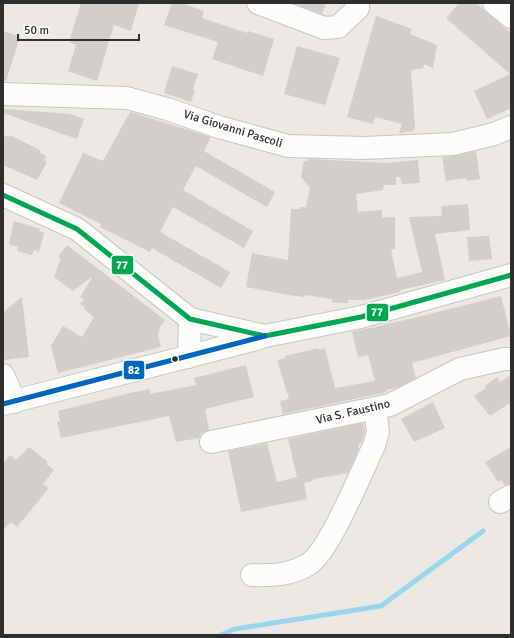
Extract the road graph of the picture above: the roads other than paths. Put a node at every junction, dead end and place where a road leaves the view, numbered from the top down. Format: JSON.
{"nodes":[{"id":1,"x":258,"y":3,"type":"edge"},
{"id":2,"x":358,"y":3,"type":"edge"},
{"id":3,"x":494,"y":3,"type":"edge"},
{"id":4,"x":511,"y":17,"type":"edge"},
{"id":5,"x":3,"y":94,"type":"edge"},
{"id":6,"x":511,"y":127,"type":"edge"},
{"id":7,"x":3,"y":195,"type":"edge"},
{"id":8,"x":511,"y":275,"type":"edge"},
{"id":9,"x":190,"y":319,"type":"junction"},
{"id":10,"x":265,"y":336,"type":"junction"},
{"id":11,"x":189,"y":357,"type":"junction"},
{"id":12,"x":511,"y":360,"type":"edge"},
{"id":13,"x":3,"y":375,"type":"edge"},
{"id":14,"x":9,"y":403,"type":"edge"},
{"id":15,"x":375,"y":408,"type":"junction"},
{"id":16,"x":211,"y":442,"type":"dead end"},
{"id":17,"x":252,"y":575,"type":"dead end"}],
"edges":[{"from":1,"to":2,"type":"street"},
{"from":3,"to":4,"type":"street"},
{"from":5,"to":6,"type":"street","name":"Via Giovanni Pascoli"},
{"from":7,"to":9,"type":"street"},
{"from":8,"to":10,"type":"street"},
{"from":9,"to":10,"type":"street"},
{"from":9,"to":11,"type":"street"},
{"from":10,"to":11,"type":"street"},
{"from":11,"to":14,"type":"street"},
{"from":12,"to":15,"type":"street","name":"Via S. Faustino"},
{"from":13,"to":14,"type":"street"},
{"from":15,"to":16,"type":"street","name":"Via S. Faustino"},
{"from":15,"to":17,"type":"street"}]}
